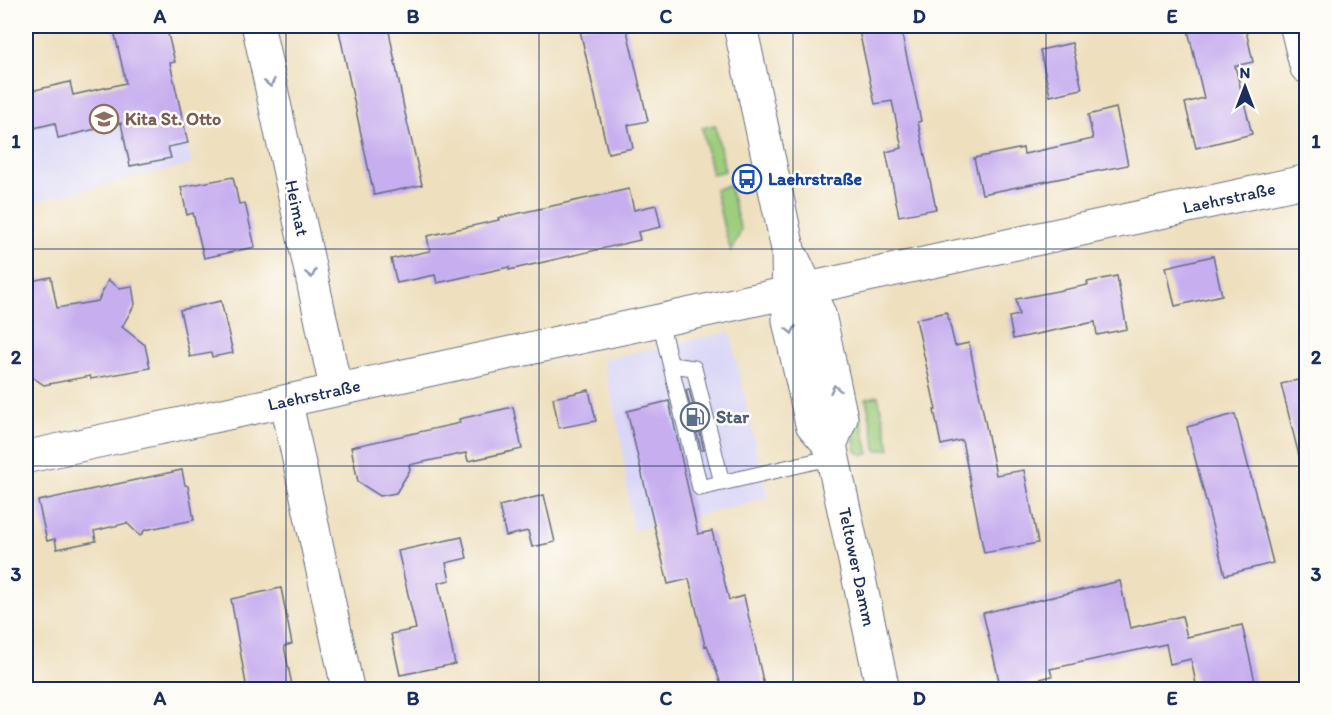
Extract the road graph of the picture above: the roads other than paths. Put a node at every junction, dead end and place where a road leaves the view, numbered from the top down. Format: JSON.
{"nodes":[{"id":1,"x":258,"y":26,"type":"edge"},
{"id":2,"x":740,"y":26,"type":"edge"},
{"id":3,"x":1296,"y":26,"type":"edge"},
{"id":4,"x":1306,"y":67,"type":"edge"},
{"id":5,"x":1306,"y":181,"type":"edge"},
{"id":6,"x":798,"y":291,"type":"junction"},
{"id":7,"x":660,"y":321,"type":"junction"},
{"id":8,"x":671,"y":365,"type":"junction"},
{"id":9,"x":336,"y":390,"type":"junction"},
{"id":10,"x":286,"y":401,"type":"junction"},
{"id":11,"x":832,"y":451,"type":"junction"},
{"id":12,"x":26,"y":457,"type":"edge"},
{"id":13,"x":722,"y":483,"type":"junction"},
{"id":14,"x":348,"y":690,"type":"edge"},
{"id":15,"x":883,"y":690,"type":"edge"}],
"edges":[{"from":1,"to":9,"type":"street","name":"Heimat","one_way":true},
{"from":2,"to":6,"type":"main road"},
{"from":3,"to":4,"type":"street"},
{"from":5,"to":6,"type":"street","name":"Laehrstraße"},
{"from":6,"to":7,"type":"street","name":"Laehrstraße"},
{"from":6,"to":11,"type":"main road"},
{"from":7,"to":8,"type":"lane"},
{"from":7,"to":9,"type":"street","name":"Laehrstraße"},
{"from":8,"to":13,"type":"lane"},
{"from":8,"to":13,"type":"lane"},
{"from":9,"to":10,"type":"street","name":"Laehrstraße"},
{"from":10,"to":12,"type":"street","name":"Laehrstraße"},
{"from":10,"to":14,"type":"street"},
{"from":11,"to":13,"type":"lane"},
{"from":11,"to":15,"type":"main road","name":"Teltower Damm"}]}
